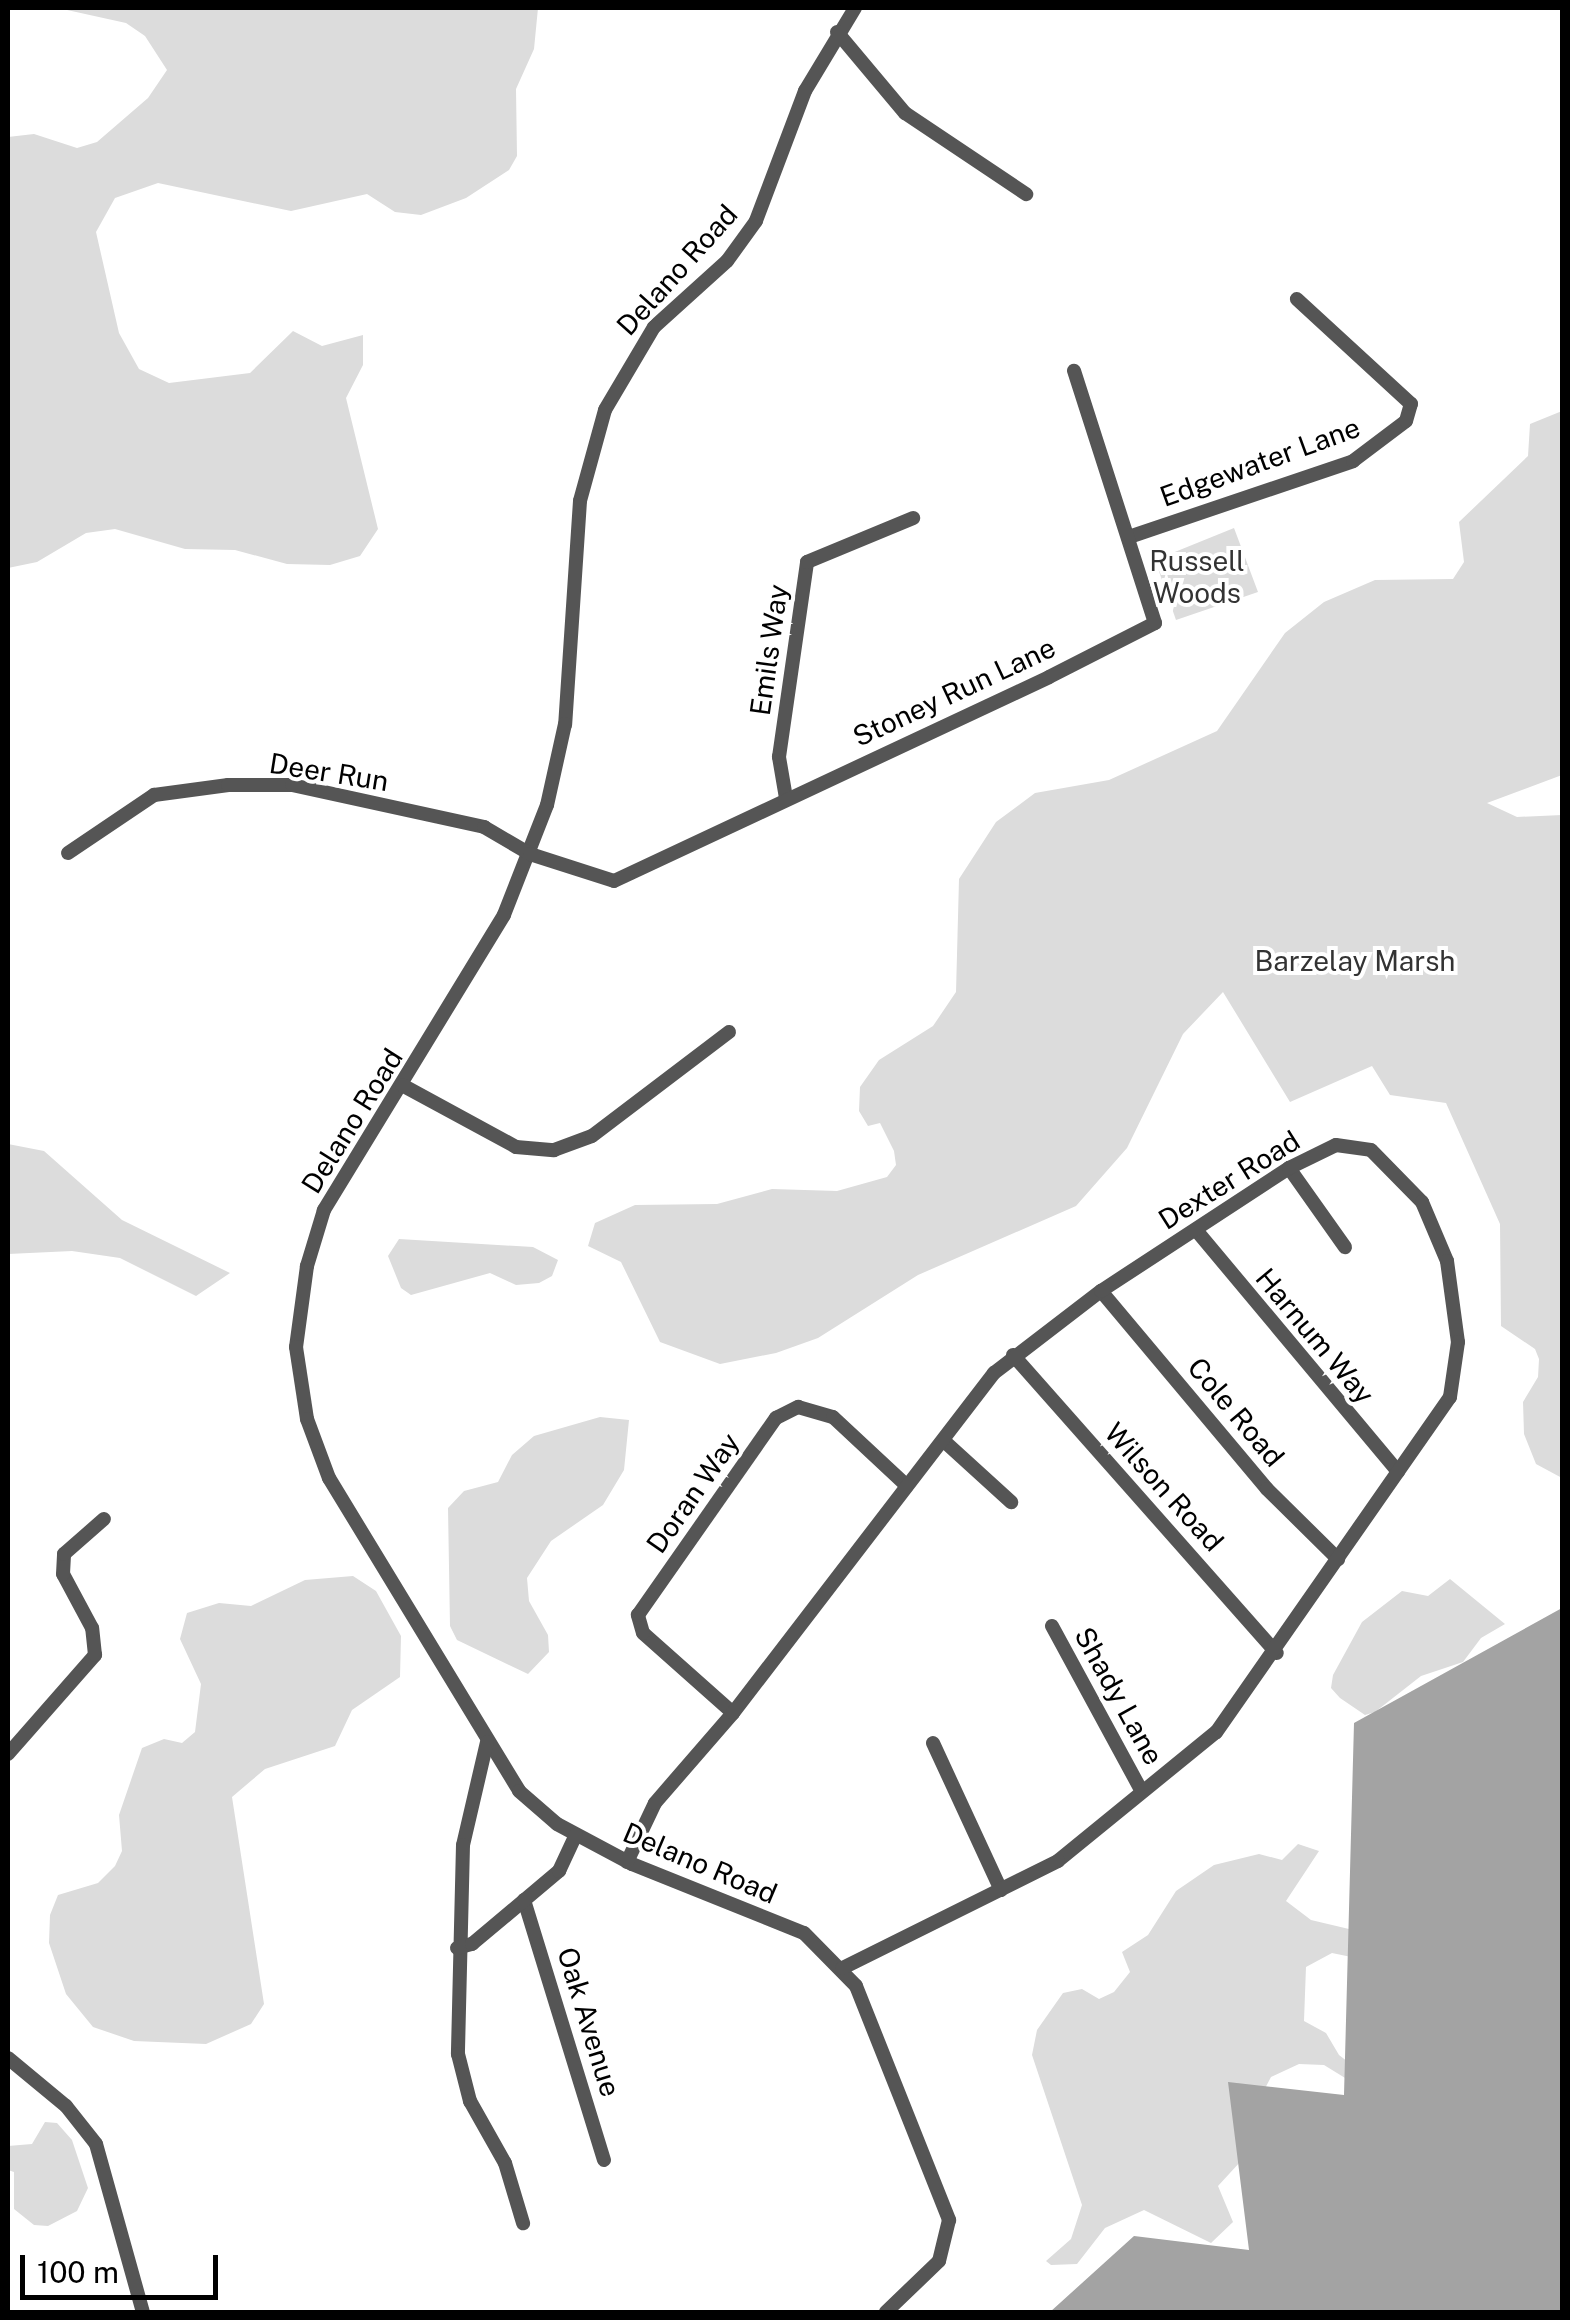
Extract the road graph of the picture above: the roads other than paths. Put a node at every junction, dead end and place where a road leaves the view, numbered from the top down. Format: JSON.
{"nodes":[{"id":1,"x":856,"y":8,"type":"edge"},
{"id":2,"x":837,"y":32,"type":"junction"},
{"id":3,"x":1026,"y":194,"type":"dead end"},
{"id":4,"x":1296,"y":298,"type":"dead end"},
{"id":5,"x":1074,"y":371,"type":"dead end"},
{"id":6,"x":913,"y":518,"type":"dead end"},
{"id":7,"x":1129,"y":537,"type":"junction"},
{"id":8,"x":786,"y":798,"type":"junction"},
{"id":9,"x":68,"y":853,"type":"dead end"},
{"id":10,"x":530,"y":854,"type":"junction"},
{"id":11,"x":729,"y":1032,"type":"dead end"},
{"id":12,"x":402,"y":1085,"type":"junction"},
{"id":13,"x":1289,"y":1168,"type":"junction"},
{"id":14,"x":1196,"y":1230,"type":"junction"},
{"id":15,"x":1346,"y":1248,"type":"dead end"},
{"id":16,"x":1101,"y":1290,"type":"junction"},
{"id":17,"x":1013,"y":1355,"type":"junction"},
{"id":18,"x":944,"y":1441,"type":"junction"},
{"id":19,"x":1398,"y":1472,"type":"junction"},
{"id":20,"x":907,"y":1486,"type":"junction"},
{"id":21,"x":1011,"y":1502,"type":"dead end"},
{"id":22,"x":104,"y":1519,"type":"dead end"},
{"id":23,"x":1338,"y":1559,"type":"junction"},
{"id":24,"x":1052,"y":1626,"type":"dead end"},
{"id":25,"x":1276,"y":1653,"type":"junction"},
{"id":26,"x":733,"y":1713,"type":"junction"},
{"id":27,"x":486,"y":1742,"type":"junction"},
{"id":28,"x":933,"y":1743,"type":"dead end"},
{"id":29,"x":8,"y":1754,"type":"edge"},
{"id":30,"x":1142,"y":1790,"type":"junction"},
{"id":31,"x":576,"y":1835,"type":"junction"},
{"id":32,"x":627,"y":1862,"type":"junction"},
{"id":33,"x":1002,"y":1890,"type":"junction"},
{"id":34,"x":524,"y":1900,"type":"junction"},
{"id":35,"x":458,"y":1948,"type":"junction"},
{"id":36,"x":842,"y":1968,"type":"junction"},
{"id":37,"x":8,"y":2058,"type":"edge"},
{"id":38,"x":604,"y":2160,"type":"dead end"},
{"id":39,"x":523,"y":2223,"type":"dead end"},
{"id":40,"x":143,"y":2312,"type":"edge"},
{"id":41,"x":886,"y":2312,"type":"edge"}],
"edges":[{"from":1,"to":2,"type":"street","name":"Delano Road"},
{"from":2,"to":3,"type":"street"},
{"from":2,"to":10,"type":"street","name":"Delano Road"},
{"from":4,"to":7,"type":"street","name":"Edgewater Lane"},
{"from":5,"to":7,"type":"street","name":"Stoney Run Lane"},
{"from":6,"to":8,"type":"street","name":"Emils Way"},
{"from":7,"to":8,"type":"street","name":"Stoney Run Lane"},
{"from":8,"to":10,"type":"street","name":"Stoney Run Lane"},
{"from":9,"to":10,"type":"street","name":"Deer Run"},
{"from":10,"to":12,"type":"street","name":"Delano Road"},
{"from":11,"to":12,"type":"street"},
{"from":12,"to":27,"type":"street","name":"Delano Road"},
{"from":13,"to":14,"type":"street","name":"Dexter Road"},
{"from":13,"to":15,"type":"street"},
{"from":13,"to":19,"type":"street","name":"Dexter Road"},
{"from":14,"to":16,"type":"street","name":"Dexter Road"},
{"from":14,"to":19,"type":"street","name":"Harnum Way"},
{"from":16,"to":17,"type":"street","name":"Dexter Road"},
{"from":16,"to":23,"type":"street","name":"Cole Road"},
{"from":17,"to":18,"type":"street","name":"Dexter Road"},
{"from":17,"to":25,"type":"street","name":"Wilson Road"},
{"from":18,"to":20,"type":"street","name":"Dexter Road"},
{"from":18,"to":21,"type":"street"},
{"from":19,"to":23,"type":"street","name":"Dexter Road"},
{"from":20,"to":26,"type":"street","name":"Dexter Road"},
{"from":20,"to":26,"type":"street","name":"Doran Way"},
{"from":22,"to":29,"type":"street"},
{"from":23,"to":25,"type":"street","name":"Dexter Road"},
{"from":24,"to":30,"type":"street","name":"Shady Lane"},
{"from":25,"to":30,"type":"street","name":"Dexter Road"},
{"from":26,"to":32,"type":"street","name":"Dexter Road"},
{"from":27,"to":31,"type":"street","name":"Delano Road"},
{"from":27,"to":35,"type":"street"},
{"from":28,"to":33,"type":"street"},
{"from":30,"to":33,"type":"street","name":"Dexter Road"},
{"from":31,"to":32,"type":"street","name":"Delano Road"},
{"from":31,"to":34,"type":"street"},
{"from":32,"to":36,"type":"street","name":"Delano Road"},
{"from":33,"to":36,"type":"street","name":"Dexter Road"},
{"from":34,"to":35,"type":"street"},
{"from":34,"to":38,"type":"street","name":"Oak Avenue"},
{"from":35,"to":39,"type":"street"},
{"from":36,"to":41,"type":"street","name":"Delano Road"},
{"from":37,"to":40,"type":"street"}]}
